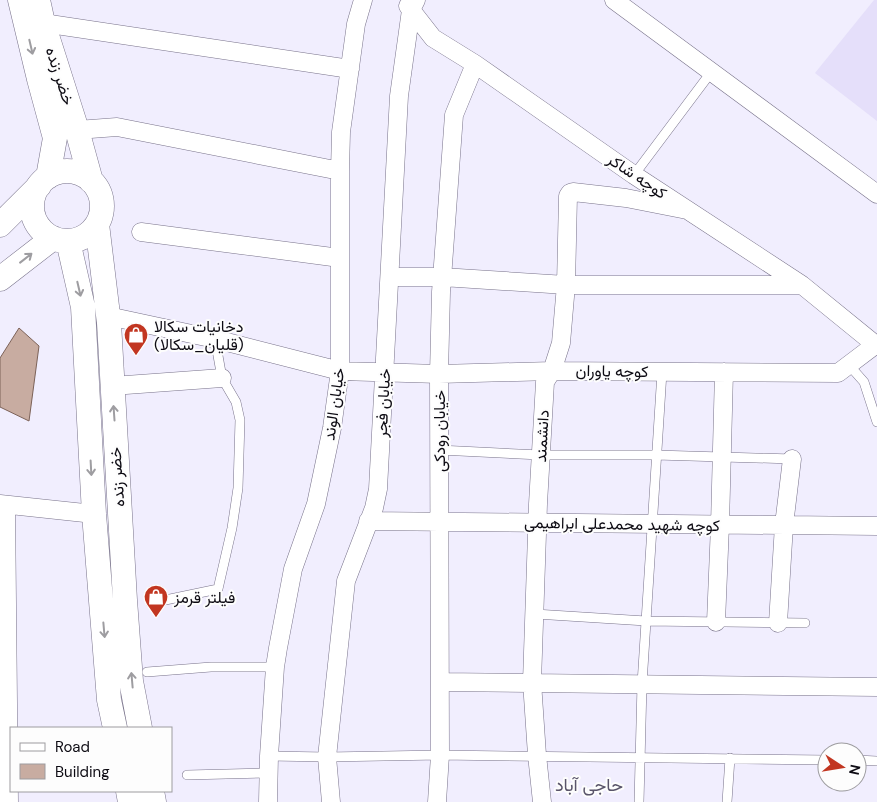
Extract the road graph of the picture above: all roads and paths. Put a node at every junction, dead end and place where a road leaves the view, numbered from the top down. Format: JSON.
{"nodes":[{"id":1,"x":20,"y":0,"type":"edge"},
{"id":2,"x":38,"y":0,"type":"edge"},
{"id":3,"x":363,"y":0,"type":"edge"},
{"id":4,"x":614,"y":0,"type":"edge"},
{"id":5,"x":410,"y":3,"type":"edge"},
{"id":6,"x":43,"y":23,"type":"junction"},
{"id":7,"x":475,"y":64,"type":"junction"},
{"id":8,"x":350,"y":69,"type":"junction"},
{"id":9,"x":712,"y":71,"type":"junction"},
{"id":10,"x":77,"y":130,"type":"junction"},
{"id":11,"x":340,"y":171,"type":"junction"},
{"id":12,"x":634,"y":175,"type":"junction"},
{"id":13,"x":44,"y":181,"type":"junction"},
{"id":14,"x":92,"y":181,"type":"junction"},
{"id":15,"x":877,"y":194,"type":"edge"},
{"id":16,"x":687,"y":210,"type":"junction"},
{"id":17,"x":97,"y":224,"type":"junction"},
{"id":18,"x":0,"y":225,"type":"edge"},
{"id":19,"x":141,"y":232,"type":"dead end"},
{"id":20,"x":60,"y":240,"type":"junction"},
{"id":21,"x":340,"y":258,"type":"junction"},
{"id":22,"x":390,"y":277,"type":"junction"},
{"id":23,"x":442,"y":277,"type":"junction"},
{"id":24,"x":0,"y":278,"type":"edge"},
{"id":25,"x":566,"y":285,"type":"junction"},
{"id":26,"x":802,"y":285,"type":"junction"},
{"id":27,"x":108,"y":316,"type":"junction"},
{"id":28,"x":215,"y":339,"type":"junction"},
{"id":29,"x":876,"y":346,"type":"edge"},
{"id":30,"x":849,"y":365,"type":"junction"},
{"id":31,"x":340,"y":371,"type":"junction"},
{"id":32,"x":552,"y":371,"type":"junction"},
{"id":33,"x":384,"y":372,"type":"junction"},
{"id":34,"x":662,"y":372,"type":"junction"},
{"id":35,"x":724,"y":372,"type":"junction"},
{"id":36,"x":439,"y":374,"type":"junction"},
{"id":37,"x":222,"y":378,"type":"junction"},
{"id":38,"x":112,"y":386,"type":"junction"},
{"id":39,"x":877,"y":422,"type":"edge"},
{"id":40,"x":439,"y":450,"type":"junction"},
{"id":41,"x":541,"y":455,"type":"junction"},
{"id":42,"x":656,"y":455,"type":"junction"},
{"id":43,"x":722,"y":457,"type":"junction"},
{"id":44,"x":792,"y":459,"type":"joint"},
{"id":45,"x":3,"y":504,"type":"edge"},
{"id":46,"x":94,"y":514,"type":"junction"},
{"id":47,"x":368,"y":521,"type":"junction"},
{"id":48,"x":440,"y":522,"type":"junction"},
{"id":49,"x":538,"y":523,"type":"junction"},
{"id":50,"x":652,"y":524,"type":"junction"},
{"id":51,"x":720,"y":525,"type":"junction"},
{"id":52,"x":784,"y":526,"type":"junction"},
{"id":53,"x":877,"y":526,"type":"edge"},
{"id":54,"x":151,"y":603,"type":"dead end"},
{"id":55,"x":534,"y":614,"type":"junction"},
{"id":56,"x":646,"y":621,"type":"junction"},
{"id":57,"x":716,"y":622,"type":"junction"},
{"id":58,"x":778,"y":623,"type":"junction"},
{"id":59,"x":805,"y":623,"type":"dead end"},
{"id":60,"x":275,"y":666,"type":"junction"},
{"id":61,"x":147,"y":672,"type":"dead end"},
{"id":62,"x":440,"y":682,"type":"junction"},
{"id":63,"x":532,"y":682,"type":"junction"},
{"id":64,"x":642,"y":684,"type":"junction"},
{"id":65,"x":877,"y":686,"type":"edge"},
{"id":66,"x":115,"y":727,"type":"edge"},
{"id":67,"x":140,"y":727,"type":"edge"},
{"id":68,"x":440,"y":755,"type":"junction"},
{"id":69,"x":537,"y":756,"type":"junction"},
{"id":70,"x":327,"y":757,"type":"junction"},
{"id":71,"x":640,"y":757,"type":"junction"},
{"id":72,"x":730,"y":758,"type":"junction"},
{"id":73,"x":817,"y":760,"type":"edge"},
{"id":74,"x":269,"y":765,"type":"junction"},
{"id":75,"x":187,"y":775,"type":"dead end"},
{"id":76,"x":9,"y":802,"type":"edge"},
{"id":77,"x":268,"y":802,"type":"edge"},
{"id":78,"x":330,"y":802,"type":"edge"},
{"id":79,"x":437,"y":802,"type":"edge"},
{"id":80,"x":542,"y":802,"type":"edge"},
{"id":81,"x":640,"y":802,"type":"edge"},
{"id":82,"x":727,"y":802,"type":"edge"}],
"edges":[{"from":1,"to":13,"type":"street","name":"خضر زنده","one_way":true},
{"from":2,"to":6,"type":"street","name":"خضر زنده"},
{"from":3,"to":8,"type":"street","name":"خیابان الوند"},
{"from":4,"to":9,"type":"street"},
{"from":5,"to":7,"type":"street","name":"کوچه شاکر"},
{"from":5,"to":22,"type":"street","name":"خیابان فجر"},
{"from":6,"to":8,"type":"street"},
{"from":6,"to":10,"type":"street","name":"خضر زنده"},
{"from":7,"to":12,"type":"street","name":"کوچه شاکر"},
{"from":7,"to":23,"type":"street","name":"خیابان رودکی"},
{"from":8,"to":11,"type":"street","name":"خیابان الوند"},
{"from":9,"to":12,"type":"lane"},
{"from":9,"to":15,"type":"street"},
{"from":10,"to":11,"type":"street"},
{"from":10,"to":14,"type":"street","name":"خضر زنده"},
{"from":11,"to":21,"type":"street","name":"خیابان الوند"},
{"from":12,"to":16,"type":"street","name":"کوچه شاکر"},
{"from":13,"to":14,"type":"street"},
{"from":13,"to":18,"type":"street"},
{"from":13,"to":20,"type":"street"},
{"from":14,"to":17,"type":"street"},
{"from":16,"to":25,"type":"street","name":"دانشمند"},
{"from":16,"to":26,"type":"street","name":"کوچه شاکر"},
{"from":17,"to":20,"type":"street"},
{"from":17,"to":27,"type":"street","name":"خضر زنده"},
{"from":19,"to":21,"type":"street"},
{"from":24,"to":20,"type":"street","one_way":true},
{"from":20,"to":46,"type":"street","name":"خضر زنده","one_way":true},
{"from":21,"to":31,"type":"street","name":"خیابان الوند"},
{"from":22,"to":23,"type":"street"},
{"from":22,"to":33,"type":"street","name":"خیابان فجر"},
{"from":23,"to":25,"type":"street"},
{"from":23,"to":36,"type":"street","name":"خیابان رودکی"},
{"from":25,"to":26,"type":"street"},
{"from":25,"to":32,"type":"street","name":"دانشمند"},
{"from":26,"to":29,"type":"street","name":"کوچه شاکر"},
{"from":27,"to":28,"type":"street","name":"کوچه یاوران"},
{"from":27,"to":38,"type":"street","name":"خضر زنده"},
{"from":28,"to":31,"type":"street","name":"کوچه یاوران"},
{"from":28,"to":37,"type":"lane"},
{"from":29,"to":30,"type":"street","name":"کوچه یاوران"},
{"from":30,"to":35,"type":"street","name":"کوچه یاوران"},
{"from":30,"to":39,"type":"lane"},
{"from":31,"to":33,"type":"street","name":"کوچه یاوران"},
{"from":31,"to":60,"type":"street","name":"خیابان الوند"},
{"from":32,"to":34,"type":"street","name":"کوچه یاوران"},
{"from":32,"to":36,"type":"street","name":"کوچه یاوران"},
{"from":32,"to":41,"type":"street","name":"دانشمند"},
{"from":33,"to":36,"type":"street","name":"کوچه یاوران"},
{"from":33,"to":47,"type":"street","name":"خیابان فجر"},
{"from":34,"to":35,"type":"street","name":"کوچه یاوران"},
{"from":34,"to":42,"type":"lane"},
{"from":35,"to":43,"type":"street"},
{"from":36,"to":40,"type":"street","name":"خیابان رودکی"},
{"from":37,"to":38,"type":"street"},
{"from":37,"to":54,"type":"lane"},
{"from":67,"to":38,"type":"street","name":"خضر زنده","one_way":true},
{"from":40,"to":41,"type":"lane"},
{"from":40,"to":48,"type":"street","name":"خیابان رودکی"},
{"from":41,"to":42,"type":"lane"},
{"from":41,"to":49,"type":"street","name":"دانشمند"},
{"from":42,"to":43,"type":"lane"},
{"from":42,"to":50,"type":"lane"},
{"from":43,"to":44,"type":"lane"},
{"from":43,"to":51,"type":"street"},
{"from":44,"to":52,"type":"street"},
{"from":45,"to":46,"type":"street"},
{"from":45,"to":76,"type":"street"},
{"from":46,"to":66,"type":"street","name":"خضر زنده","one_way":true},
{"from":47,"to":48,"type":"street","name":"کوچه شهید محمدعلی ابراهیمی"},
{"from":47,"to":70,"type":"street","name":"خیابان فجر"},
{"from":48,"to":49,"type":"street","name":"کوچه شهید محمدعلی ابراهیمی"},
{"from":48,"to":62,"type":"street","name":"خیابان رودکی"},
{"from":49,"to":50,"type":"street","name":"کوچه شهید محمدعلی ابراهیمی"},
{"from":49,"to":55,"type":"street","name":"دانشمند"},
{"from":50,"to":51,"type":"street","name":"کوچه شهید محمدعلی ابراهیمی"},
{"from":50,"to":56,"type":"lane"},
{"from":51,"to":52,"type":"street","name":"کوچه شهید محمدعلی ابراهیمی"},
{"from":51,"to":57,"type":"street"},
{"from":52,"to":53,"type":"street","name":"کوچه شهید محمدعلی ابراهیمی"},
{"from":52,"to":58,"type":"street"},
{"from":55,"to":56,"type":"lane"},
{"from":55,"to":63,"type":"street","name":"دانشمند"},
{"from":56,"to":57,"type":"lane"},
{"from":56,"to":64,"type":"lane"},
{"from":57,"to":58,"type":"lane"},
{"from":58,"to":59,"type":"lane"},
{"from":60,"to":61,"type":"lane"},
{"from":60,"to":74,"type":"street","name":"خیابان الوند"},
{"from":62,"to":63,"type":"street"},
{"from":62,"to":68,"type":"street","name":"خیابان رودکی"},
{"from":63,"to":64,"type":"street"},
{"from":63,"to":69,"type":"street","name":"دانشمند"},
{"from":64,"to":65,"type":"street"},
{"from":64,"to":71,"type":"lane"},
{"from":68,"to":69,"type":"lane"},
{"from":68,"to":70,"type":"lane"},
{"from":68,"to":79,"type":"street","name":"خیابان رودکی"},
{"from":69,"to":71,"type":"lane"},
{"from":69,"to":80,"type":"street","name":"دانشمند"},
{"from":70,"to":74,"type":"lane"},
{"from":70,"to":78,"type":"street","name":"خیابان فجر"},
{"from":71,"to":72,"type":"lane"},
{"from":71,"to":81,"type":"lane"},
{"from":72,"to":73,"type":"lane"},
{"from":72,"to":82,"type":"lane"},
{"from":74,"to":75,"type":"lane"},
{"from":74,"to":77,"type":"street","name":"خیابان الوند"}]}
